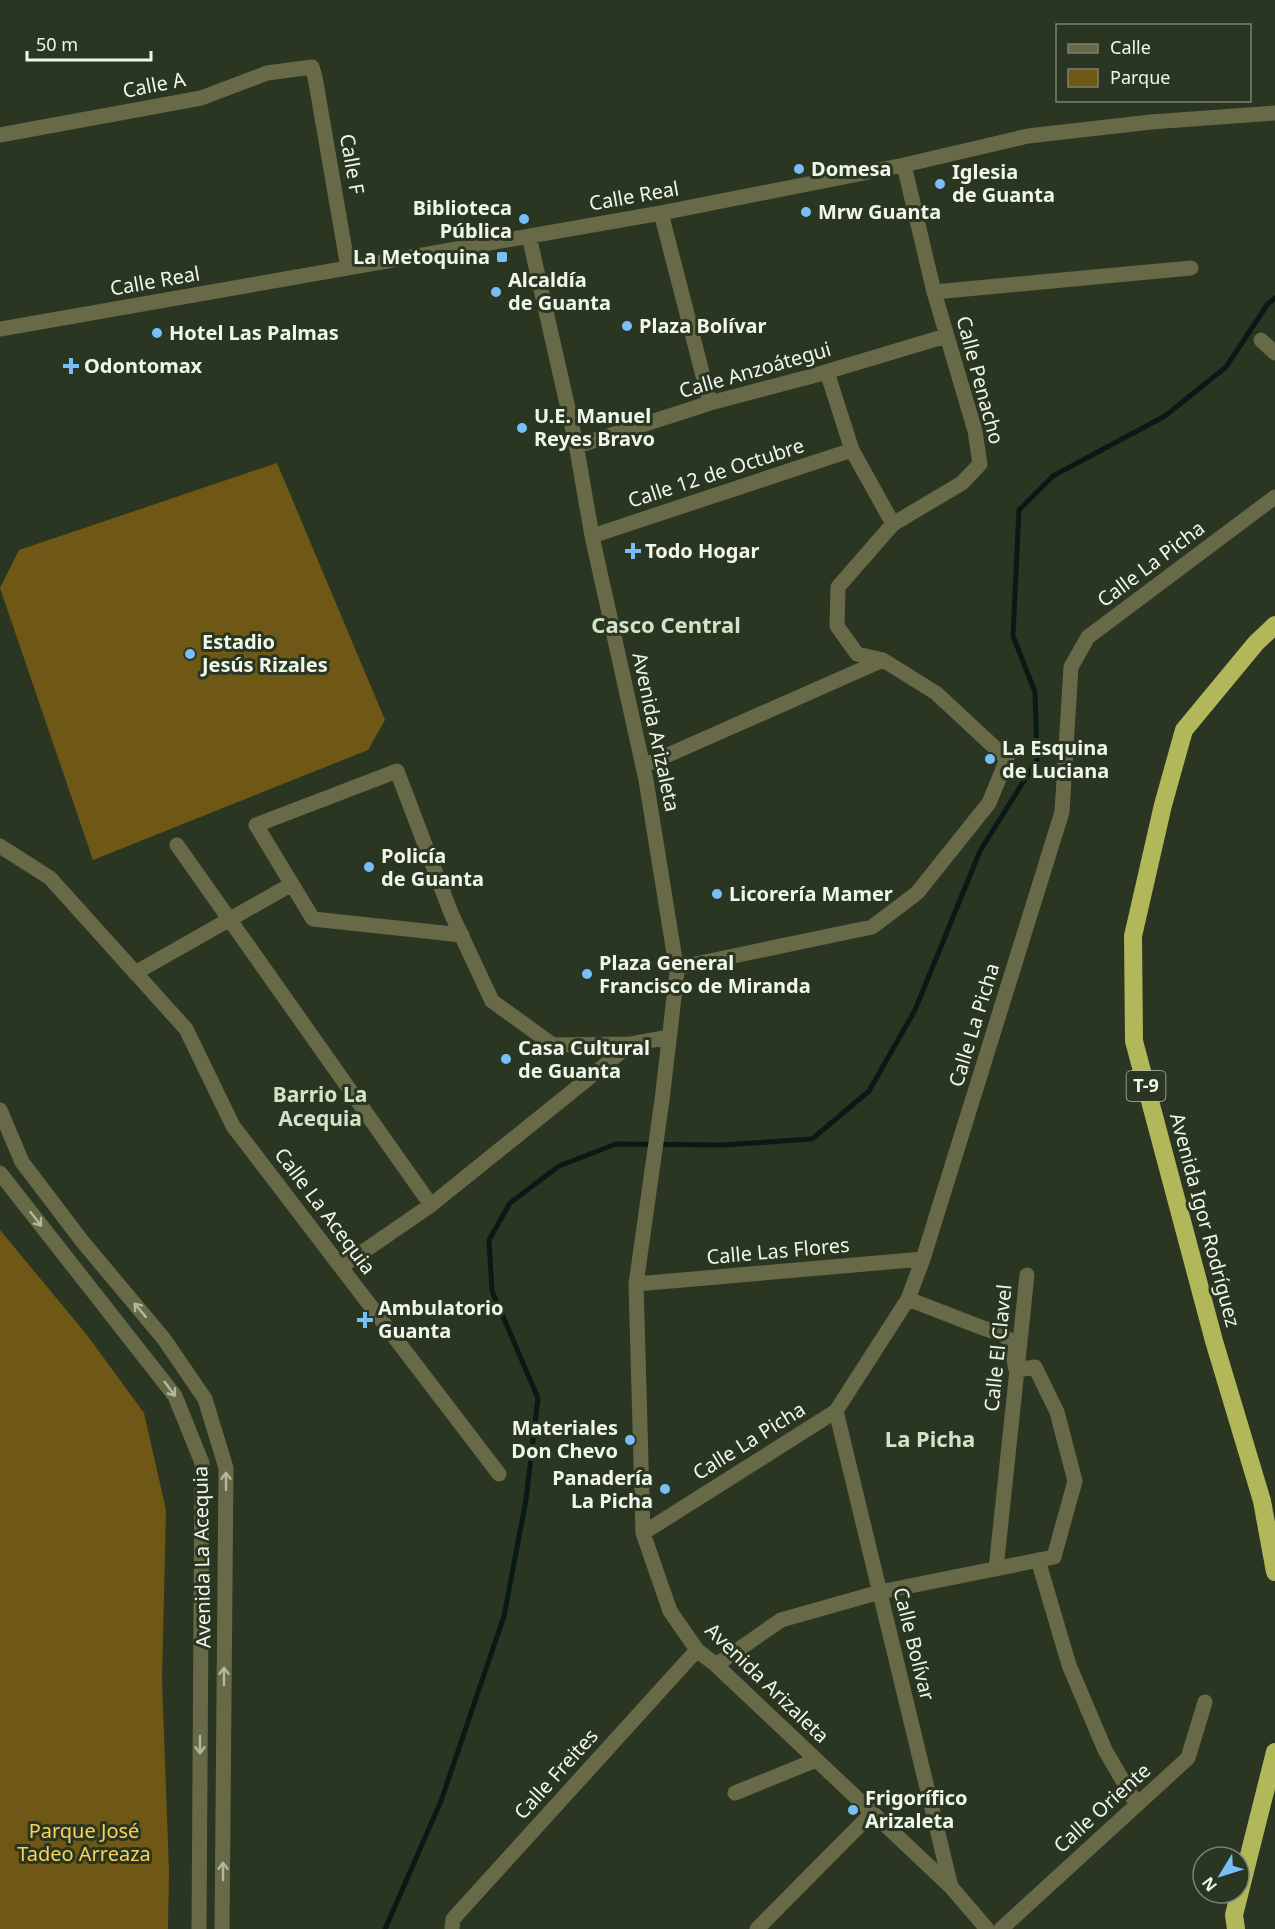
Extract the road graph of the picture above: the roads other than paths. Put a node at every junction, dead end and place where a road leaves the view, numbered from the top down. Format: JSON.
{"nodes":[{"id":1,"x":312,"y":67,"type":"joint"},
{"id":2,"x":1275,"y":112,"type":"edge"},
{"id":3,"x":0,"y":135,"type":"edge"},
{"id":4,"x":904,"y":165,"type":"junction"},
{"id":5,"x":661,"y":213,"type":"junction"},
{"id":6,"x":529,"y":236,"type":"junction"},
{"id":7,"x":348,"y":268,"type":"junction"},
{"id":8,"x":1191,"y":268,"type":"dead end"},
{"id":9,"x":934,"y":292,"type":"junction"},
{"id":10,"x":0,"y":329,"type":"edge"},
{"id":11,"x":946,"y":336,"type":"junction"},
{"id":12,"x":1261,"y":340,"type":"dead end"},
{"id":13,"x":1275,"y":353,"type":"edge"},
{"id":14,"x":827,"y":372,"type":"junction"},
{"id":15,"x":710,"y":403,"type":"junction"},
{"id":16,"x":577,"y":446,"type":"junction"},
{"id":17,"x":852,"y":450,"type":"junction"},
{"id":18,"x":1275,"y":497,"type":"edge"},
{"id":19,"x":893,"y":524,"type":"junction"},
{"id":20,"x":592,"y":536,"type":"junction"},
{"id":21,"x":1275,"y":625,"type":"edge"},
{"id":22,"x":883,"y":660,"type":"junction"},
{"id":23,"x":643,"y":766,"type":"junction"},
{"id":24,"x":177,"y":845,"type":"dead end"},
{"id":25,"x":0,"y":846,"type":"edge"},
{"id":26,"x":292,"y":884,"type":"junction"},
{"id":27,"x":229,"y":920,"type":"junction"},
{"id":28,"x":462,"y":935,"type":"junction"},
{"id":29,"x":676,"y":968,"type":"junction"},
{"id":30,"x":135,"y":973,"type":"junction"},
{"id":31,"x":669,"y":1037,"type":"junction"},
{"id":32,"x":631,"y":1044,"type":"junction"},
{"id":33,"x":0,"y":1110,"type":"edge"},
{"id":34,"x":0,"y":1173,"type":"edge"},
{"id":35,"x":431,"y":1205,"type":"junction"},
{"id":36,"x":923,"y":1259,"type":"junction"},
{"id":37,"x":341,"y":1268,"type":"junction"},
{"id":38,"x":1027,"y":1275,"type":"dead end"},
{"id":39,"x":636,"y":1284,"type":"junction"},
{"id":40,"x":908,"y":1299,"type":"junction"},
{"id":41,"x":1016,"y":1370,"type":"junction"},
{"id":42,"x":836,"y":1411,"type":"junction"},
{"id":43,"x":499,"y":1474,"type":"dead end"},
{"id":44,"x":643,"y":1533,"type":"junction"},
{"id":45,"x":1038,"y":1560,"type":"junction"},
{"id":46,"x":996,"y":1569,"type":"junction"},
{"id":47,"x":1275,"y":1572,"type":"edge"},
{"id":48,"x":880,"y":1592,"type":"junction"},
{"id":49,"x":697,"y":1650,"type":"junction"},
{"id":50,"x":717,"y":1665,"type":"junction"},
{"id":51,"x":1205,"y":1702,"type":"dead end"},
{"id":52,"x":1275,"y":1752,"type":"edge"},
{"id":53,"x":816,"y":1760,"type":"junction"},
{"id":54,"x":735,"y":1793,"type":"dead end"},
{"id":55,"x":1137,"y":1805,"type":"junction"},
{"id":56,"x":872,"y":1813,"type":"junction"},
{"id":57,"x":951,"y":1887,"type":"junction"},
{"id":58,"x":199,"y":1929,"type":"edge"},
{"id":59,"x":222,"y":1929,"type":"edge"},
{"id":60,"x":452,"y":1929,"type":"edge"},
{"id":61,"x":757,"y":1929,"type":"edge"},
{"id":62,"x":987,"y":1929,"type":"edge"},
{"id":63,"x":1000,"y":1929,"type":"edge"},
{"id":64,"x":1236,"y":1929,"type":"edge"}],
"edges":[{"from":1,"to":3,"type":"street","name":"Calle A"},
{"from":1,"to":7,"type":"street","name":"Calle F"},
{"from":2,"to":4,"type":"street","name":"Calle Real"},
{"from":4,"to":5,"type":"street","name":"Calle Real"},
{"from":4,"to":9,"type":"street","name":"Calle Penacho"},
{"from":5,"to":6,"type":"street","name":"Calle Real"},
{"from":5,"to":15,"type":"street"},
{"from":6,"to":7,"type":"street","name":"Calle Real"},
{"from":6,"to":16,"type":"street","name":"Avenida Arizaleta"},
{"from":7,"to":10,"type":"street","name":"Calle Real"},
{"from":8,"to":9,"type":"street"},
{"from":9,"to":11,"type":"street","name":"Calle Penacho"},
{"from":11,"to":14,"type":"street","name":"Calle Anzoátegui"},
{"from":11,"to":19,"type":"street","name":"Calle Penacho"},
{"from":12,"to":13,"type":"street"},
{"from":14,"to":15,"type":"street","name":"Calle Anzoátegui"},
{"from":14,"to":17,"type":"street"},
{"from":15,"to":16,"type":"street","name":"Calle Anzoátegui"},
{"from":16,"to":20,"type":"street","name":"Avenida Arizaleta"},
{"from":17,"to":19,"type":"street"},
{"from":17,"to":20,"type":"street","name":"Calle 12 de Octubre"},
{"from":18,"to":36,"type":"street","name":"Calle La Picha"},
{"from":19,"to":22,"type":"street","name":"Calle Penacho"},
{"from":20,"to":23,"type":"street","name":"Avenida Arizaleta"},
{"from":21,"to":47,"type":"highway","name":"Avenida Igor Rodríguez","number":"T-9"},
{"from":22,"to":23,"type":"street"},
{"from":22,"to":29,"type":"street","name":"Calle Penacho"},
{"from":23,"to":29,"type":"street","name":"Avenida Arizaleta"},
{"from":24,"to":27,"type":"street"},
{"from":25,"to":30,"type":"street","name":"Calle La Acequia"},
{"from":26,"to":27,"type":"street"},
{"from":26,"to":28,"type":"street"},
{"from":26,"to":28,"type":"street"},
{"from":27,"to":30,"type":"street"},
{"from":27,"to":35,"type":"street"},
{"from":28,"to":32,"type":"street"},
{"from":29,"to":31,"type":"street","name":"Avenida Arizaleta"},
{"from":30,"to":37,"type":"street","name":"Calle La Acequia"},
{"from":31,"to":32,"type":"street"},
{"from":31,"to":39,"type":"street","name":"Avenida Arizaleta"},
{"from":32,"to":35,"type":"street"},
{"from":59,"to":33,"type":"street","name":"Avenida La Acequia","one_way":true},
{"from":34,"to":58,"type":"street","name":"Avenida La Acequia","one_way":true},
{"from":35,"to":37,"type":"street"},
{"from":36,"to":39,"type":"street","name":"Calle Las Flores"},
{"from":36,"to":40,"type":"street","name":"Calle La Picha"},
{"from":37,"to":43,"type":"street","name":"Calle La Acequia"},
{"from":38,"to":41,"type":"street","name":"Calle El Clavel"},
{"from":39,"to":44,"type":"street","name":"Avenida Arizaleta"},
{"from":40,"to":41,"type":"street"},
{"from":40,"to":42,"type":"street","name":"Calle La Picha"},
{"from":41,"to":45,"type":"street"},
{"from":41,"to":46,"type":"street","name":"Calle El Clavel"},
{"from":42,"to":44,"type":"street","name":"Calle La Picha"},
{"from":42,"to":48,"type":"street","name":"Calle Bolívar"},
{"from":44,"to":49,"type":"street","name":"Avenida Arizaleta"},
{"from":45,"to":46,"type":"street"},
{"from":45,"to":55,"type":"street"},
{"from":46,"to":48,"type":"street"},
{"from":48,"to":50,"type":"street"},
{"from":48,"to":57,"type":"street","name":"Calle Bolívar"},
{"from":49,"to":50,"type":"street","name":"Avenida Arizaleta"},
{"from":49,"to":60,"type":"street","name":"Calle Freites"},
{"from":50,"to":53,"type":"street","name":"Avenida Arizaleta"},
{"from":51,"to":55,"type":"street","name":"Calle Oriente"},
{"from":52,"to":64,"type":"highway"},
{"from":53,"to":54,"type":"street"},
{"from":53,"to":56,"type":"street","name":"Avenida Arizaleta"},
{"from":55,"to":63,"type":"street","name":"Calle Oriente"},
{"from":56,"to":57,"type":"street","name":"Avenida Arizaleta"},
{"from":56,"to":61,"type":"street"},
{"from":57,"to":62,"type":"street","name":"Avenida Arizaleta"}]}
